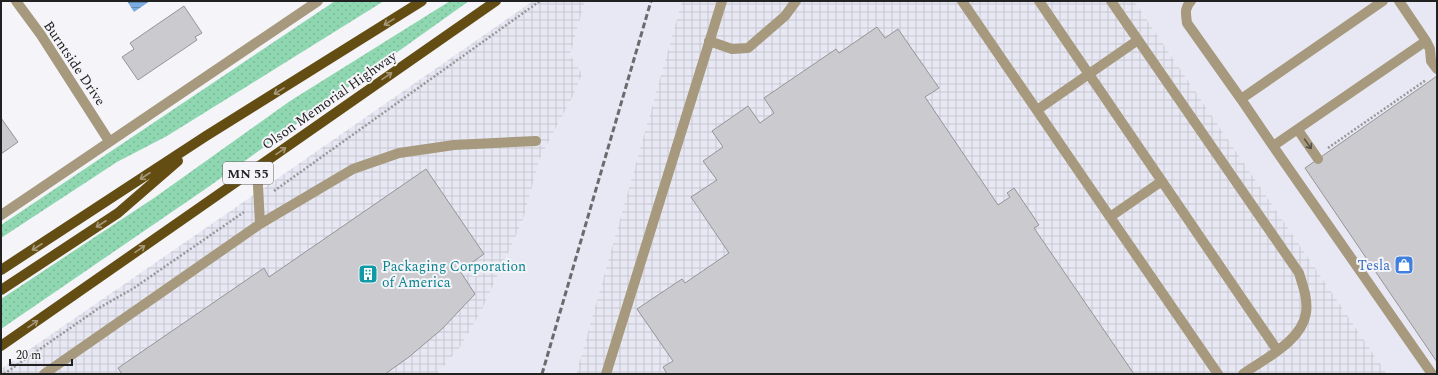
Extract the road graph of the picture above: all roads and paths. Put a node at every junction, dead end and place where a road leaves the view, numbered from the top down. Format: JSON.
{"nodes":[{"id":1,"x":16,"y":1,"type":"edge"},
{"id":2,"x":318,"y":1,"type":"edge"},
{"id":3,"x":422,"y":1,"type":"edge"},
{"id":4,"x":496,"y":1,"type":"edge"},
{"id":5,"x":722,"y":1,"type":"edge"},
{"id":6,"x":796,"y":1,"type":"edge"},
{"id":7,"x":962,"y":1,"type":"edge"},
{"id":8,"x":1039,"y":1,"type":"edge"},
{"id":9,"x":1111,"y":1,"type":"edge"},
{"id":10,"x":1191,"y":1,"type":"edge"},
{"id":11,"x":1399,"y":1,"type":"edge"},
{"id":12,"x":1381,"y":2,"type":"edge"},
{"id":13,"x":1138,"y":40,"type":"junction"},
{"id":14,"x":709,"y":41,"type":"junction"},
{"id":15,"x":1426,"y":41,"type":"junction"},
{"id":16,"x":1434,"y":72,"type":"edge"},
{"id":17,"x":1089,"y":74,"type":"junction"},
{"id":18,"x":1241,"y":99,"type":"junction"},
{"id":19,"x":1037,"y":110,"type":"junction"},
{"id":20,"x":1298,"y":130,"type":"junction"},
{"id":21,"x":206,"y":136,"type":"junction"},
{"id":22,"x":109,"y":140,"type":"junction"},
{"id":23,"x":536,"y":141,"type":"dead end"},
{"id":24,"x":1273,"y":146,"type":"junction"},
{"id":25,"x":1320,"y":155,"type":"joint"},
{"id":26,"x":257,"y":167,"type":"junction"},
{"id":27,"x":1162,"y":181,"type":"junction"},
{"id":28,"x":1,"y":215,"type":"edge"},
{"id":29,"x":1110,"y":217,"type":"junction"},
{"id":30,"x":260,"y":224,"type":"junction"},
{"id":31,"x":1,"y":270,"type":"edge"},
{"id":32,"x":1,"y":290,"type":"edge"},
{"id":33,"x":1,"y":346,"type":"edge"},
{"id":34,"x":1277,"y":350,"type":"junction"},
{"id":35,"x":44,"y":374,"type":"edge"},
{"id":36,"x":606,"y":374,"type":"edge"},
{"id":37,"x":1218,"y":374,"type":"edge"},
{"id":38,"x":1243,"y":374,"type":"edge"},
{"id":39,"x":1432,"y":374,"type":"edge"}],
"edges":[{"from":1,"to":22,"type":"street","name":"Burntside Drive"},
{"from":2,"to":22,"type":"street"},
{"from":3,"to":21,"type":"main road","one_way":true},
{"from":26,"to":4,"type":"main road","name":"Olson Memorial Highway","number":"MN 55","one_way":true},
{"from":5,"to":14,"type":"street"},
{"from":6,"to":14,"type":"street"},
{"from":7,"to":19,"type":"street"},
{"from":8,"to":17,"type":"street"},
{"from":9,"to":13,"type":"street"},
{"from":10,"to":18,"type":"street"},
{"from":11,"to":15,"type":"street"},
{"from":12,"to":18,"type":"street"},
{"from":13,"to":17,"type":"street"},
{"from":13,"to":34,"type":"street"},
{"from":14,"to":36,"type":"street"},
{"from":15,"to":16,"type":"street"},
{"from":15,"to":20,"type":"street"},
{"from":16,"to":25,"type":"path"},
{"from":17,"to":19,"type":"street"},
{"from":17,"to":27,"type":"street"},
{"from":18,"to":24,"type":"street"},
{"from":19,"to":29,"type":"street"},
{"from":20,"to":24,"type":"street"},
{"from":20,"to":25,"type":"street","one_way":true},
{"from":21,"to":31,"type":"main road","one_way":true},
{"from":21,"to":32,"type":"main road","one_way":true},
{"from":22,"to":28,"type":"street"},
{"from":23,"to":30,"type":"street"},
{"from":24,"to":39,"type":"street"},
{"from":26,"to":30,"type":"street"},
{"from":33,"to":26,"type":"main road","name":"Olson Memorial Highway","number":"MN 55","one_way":true},
{"from":27,"to":29,"type":"street"},
{"from":27,"to":34,"type":"street"},
{"from":29,"to":37,"type":"street"},
{"from":30,"to":35,"type":"street"},
{"from":34,"to":38,"type":"street"}]}
